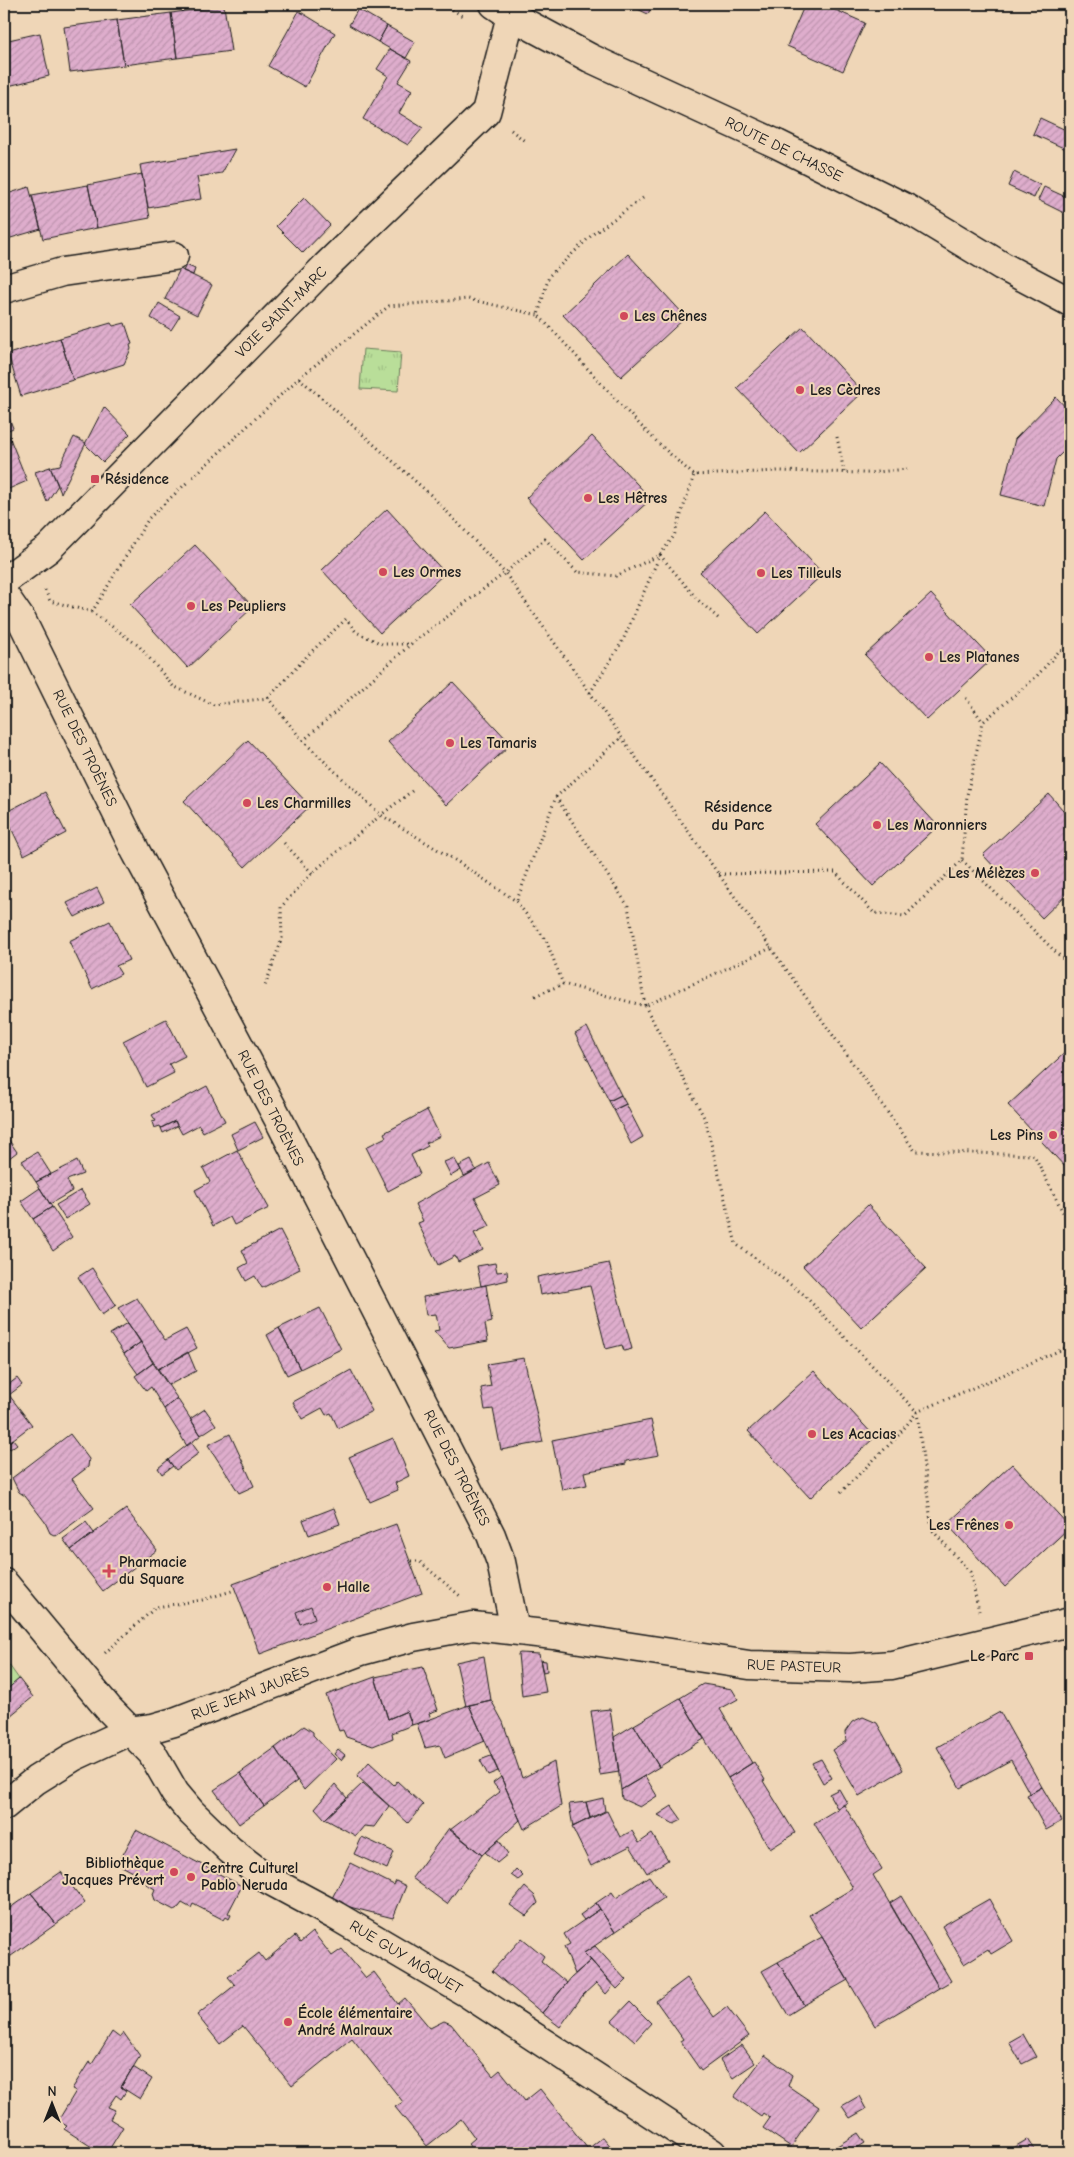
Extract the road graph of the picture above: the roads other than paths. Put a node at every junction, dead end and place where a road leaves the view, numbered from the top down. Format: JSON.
{"nodes":[{"id":1,"x":507,"y":8,"type":"edge"},
{"id":2,"x":174,"y":256,"type":"dead end"},
{"id":3,"x":4,"y":288,"type":"edge"},
{"id":4,"x":1070,"y":302,"type":"edge"},
{"id":5,"x":4,"y":581,"type":"edge"},
{"id":6,"x":4,"y":595,"type":"edge"},
{"id":7,"x":4,"y":1583,"type":"edge"},
{"id":8,"x":1070,"y":1622,"type":"edge"},
{"id":9,"x":515,"y":1630,"type":"junction"},
{"id":10,"x":129,"y":1730,"type":"junction"},
{"id":11,"x":4,"y":1806,"type":"edge"},
{"id":12,"x":712,"y":2153,"type":"edge"}],
"edges":[{"from":1,"to":4,"type":"street","name":"ROUTE DE CHASSE"},
{"from":1,"to":5,"type":"street","name":"VOIE SAINT-MARC"},
{"from":2,"to":3,"type":"street"},
{"from":6,"to":9,"type":"street","name":"RUE DES TROÈNES"},
{"from":7,"to":10,"type":"street","name":"RUE GUY MÔQUET"},
{"from":8,"to":9,"type":"street","name":"RUE PASTEUR"},
{"from":9,"to":10,"type":"street","name":"RUE JEAN JAURÈS"},
{"from":10,"to":11,"type":"street","name":"RUE JEAN JAURÈS"},
{"from":10,"to":12,"type":"street","name":"RUE GUY MÔQUET"}]}
